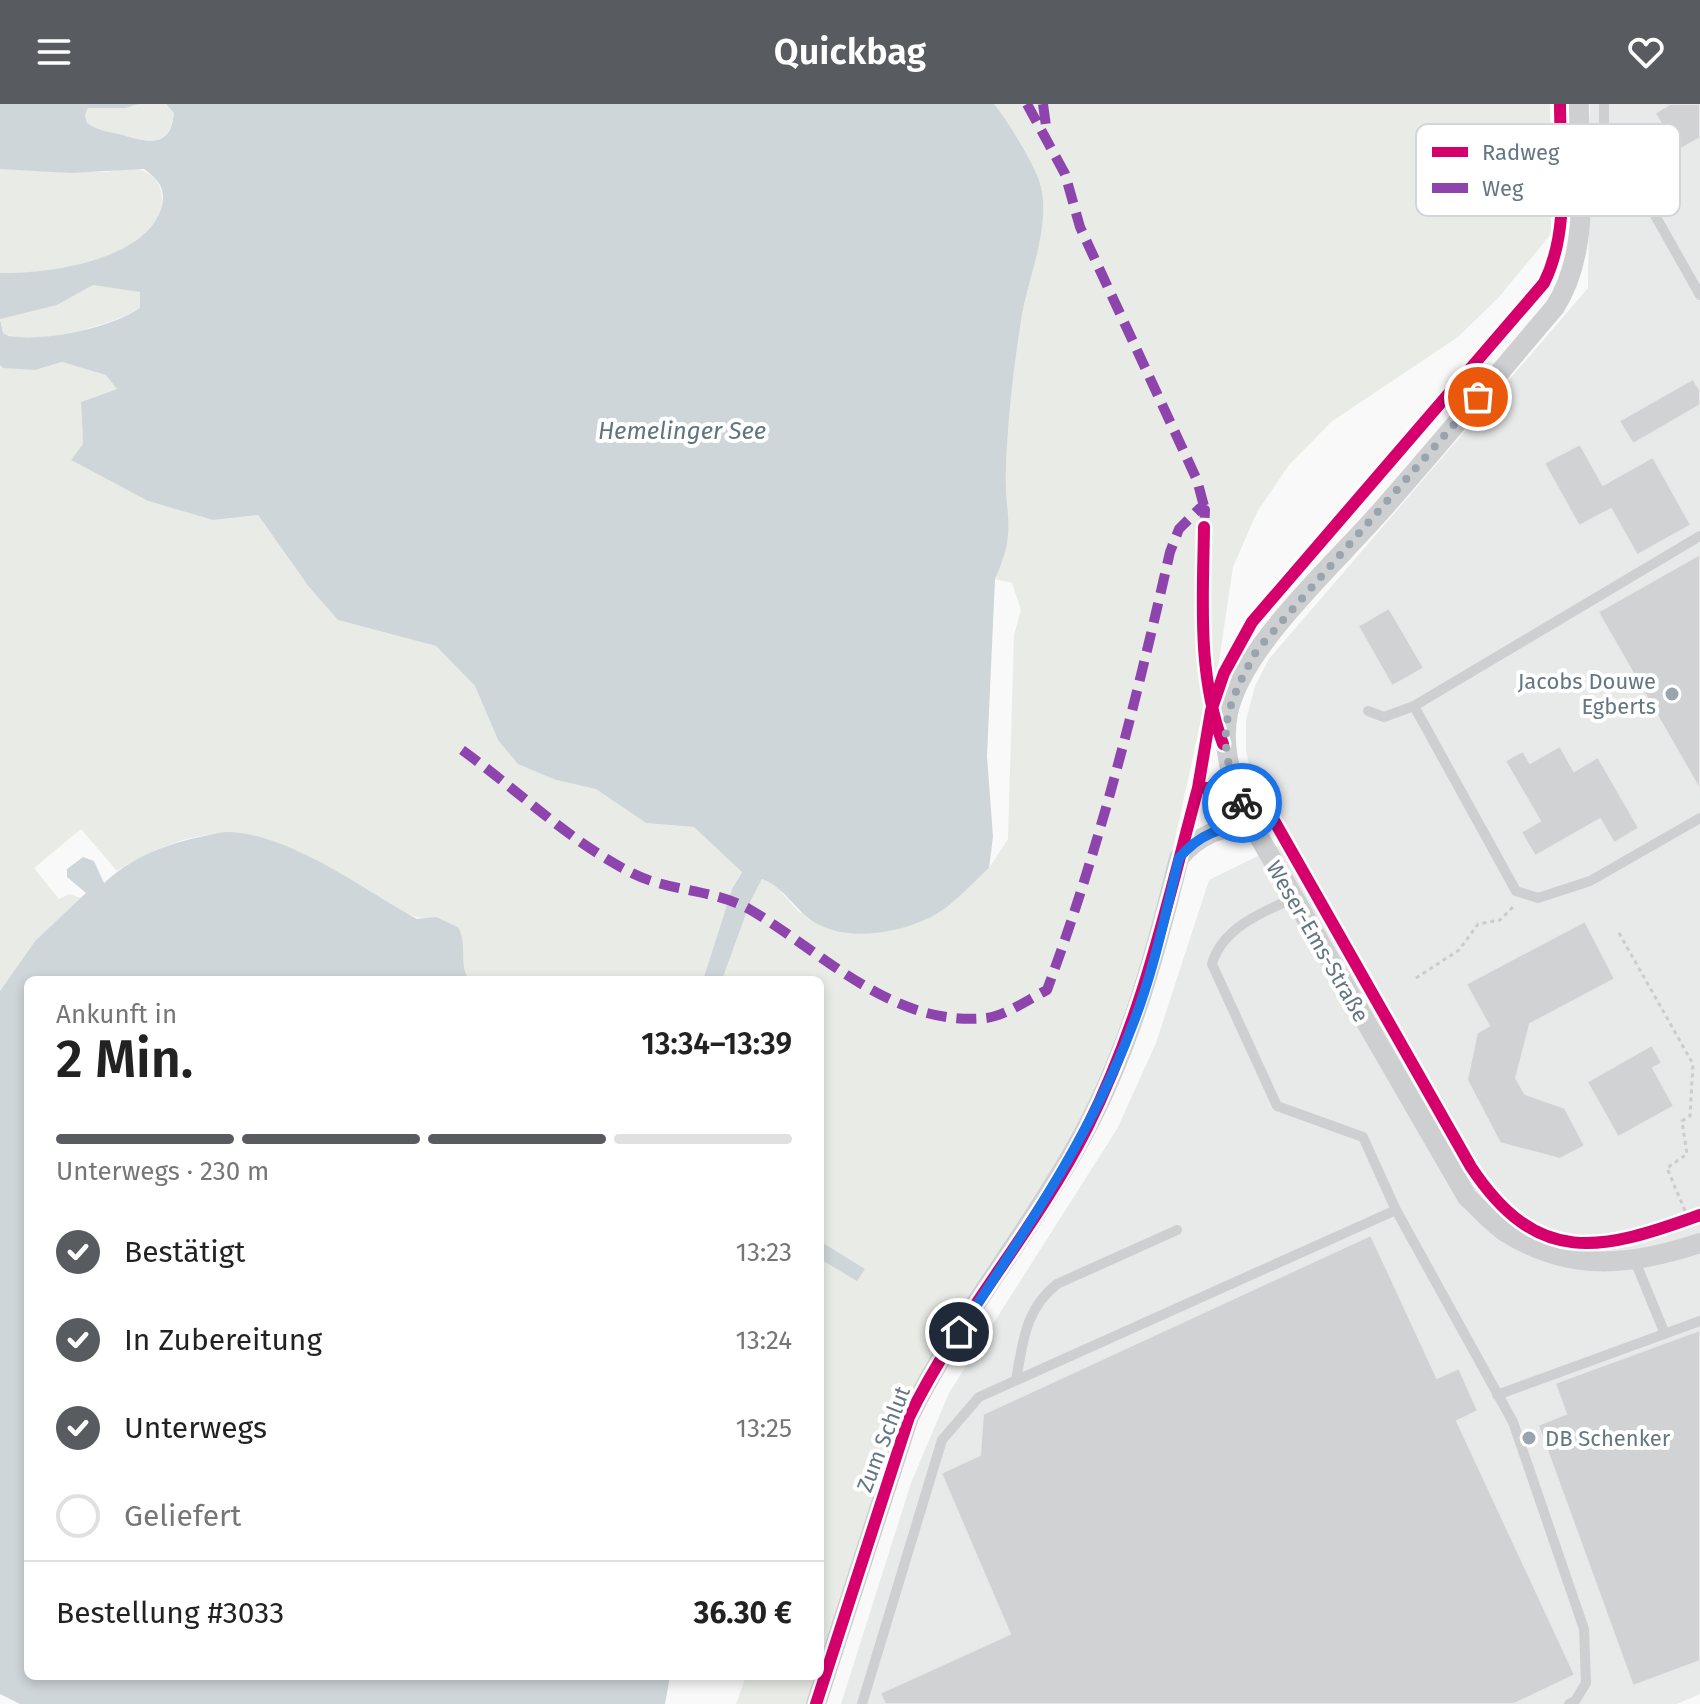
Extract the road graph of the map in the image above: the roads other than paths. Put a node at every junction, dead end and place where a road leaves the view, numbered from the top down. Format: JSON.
{"nodes":[{"id":1,"x":1579,"y":104,"type":"edge"},
{"id":2,"x":1579,"y":124,"type":"edge"},
{"id":3,"x":1578,"y":216,"type":"edge"},
{"id":4,"x":1655,"y":216,"type":"edge"},
{"id":5,"x":1700,"y":295,"type":"edge"},
{"id":6,"x":1700,"y":536,"type":"edge"},
{"id":7,"x":1414,"y":706,"type":"junction"},
{"id":8,"x":1368,"y":711,"type":"dead end"},
{"id":9,"x":1700,"y":818,"type":"edge"},
{"id":10,"x":1251,"y":823,"type":"junction"},
{"id":11,"x":1294,"y":898,"type":"junction"},
{"id":12,"x":1396,"y":1210,"type":"junction"},
{"id":13,"x":1177,"y":1230,"type":"dead end"},
{"id":14,"x":1699,"y":1243,"type":"edge"},
{"id":15,"x":1635,"y":1261,"type":"junction"},
{"id":16,"x":1700,"y":1321,"type":"edge"},
{"id":17,"x":1665,"y":1334,"type":"junction"},
{"id":18,"x":1016,"y":1380,"type":"junction"},
{"id":19,"x":1497,"y":1395,"type":"junction"},
{"id":20,"x":824,"y":1679,"type":"edge"},
{"id":21,"x":824,"y":1680,"type":"edge"},
{"id":22,"x":816,"y":1704,"type":"edge"},
{"id":23,"x":862,"y":1704,"type":"edge"},
{"id":24,"x":1569,"y":1704,"type":"edge"}],
"edges":[{"from":1,"to":2,"type":"street","name":"Weser-Ems-Straße"},
{"from":3,"to":10,"type":"street","name":"Weser-Ems-Straße"},
{"from":4,"to":5,"type":"lane"},
{"from":6,"to":7,"type":"lane"},
{"from":7,"to":8,"type":"lane"},
{"from":7,"to":9,"type":"lane"},
{"from":10,"to":11,"type":"street","name":"Weser-Ems-Straße"},
{"from":10,"to":20,"type":"street","name":"Zum Schlut"},
{"from":11,"to":12,"type":"lane"},
{"from":11,"to":15,"type":"street","name":"Weser-Ems-Straße"},
{"from":12,"to":18,"type":"lane"},
{"from":12,"to":19,"type":"lane"},
{"from":13,"to":18,"type":"lane"},
{"from":14,"to":15,"type":"street","name":"Weser-Ems-Straße"},
{"from":15,"to":17,"type":"lane"},
{"from":16,"to":17,"type":"lane"},
{"from":17,"to":19,"type":"lane"},
{"from":18,"to":23,"type":"lane"},
{"from":19,"to":24,"type":"lane"},
{"from":21,"to":22,"type":"street","name":"Zum Schlut"}]}
